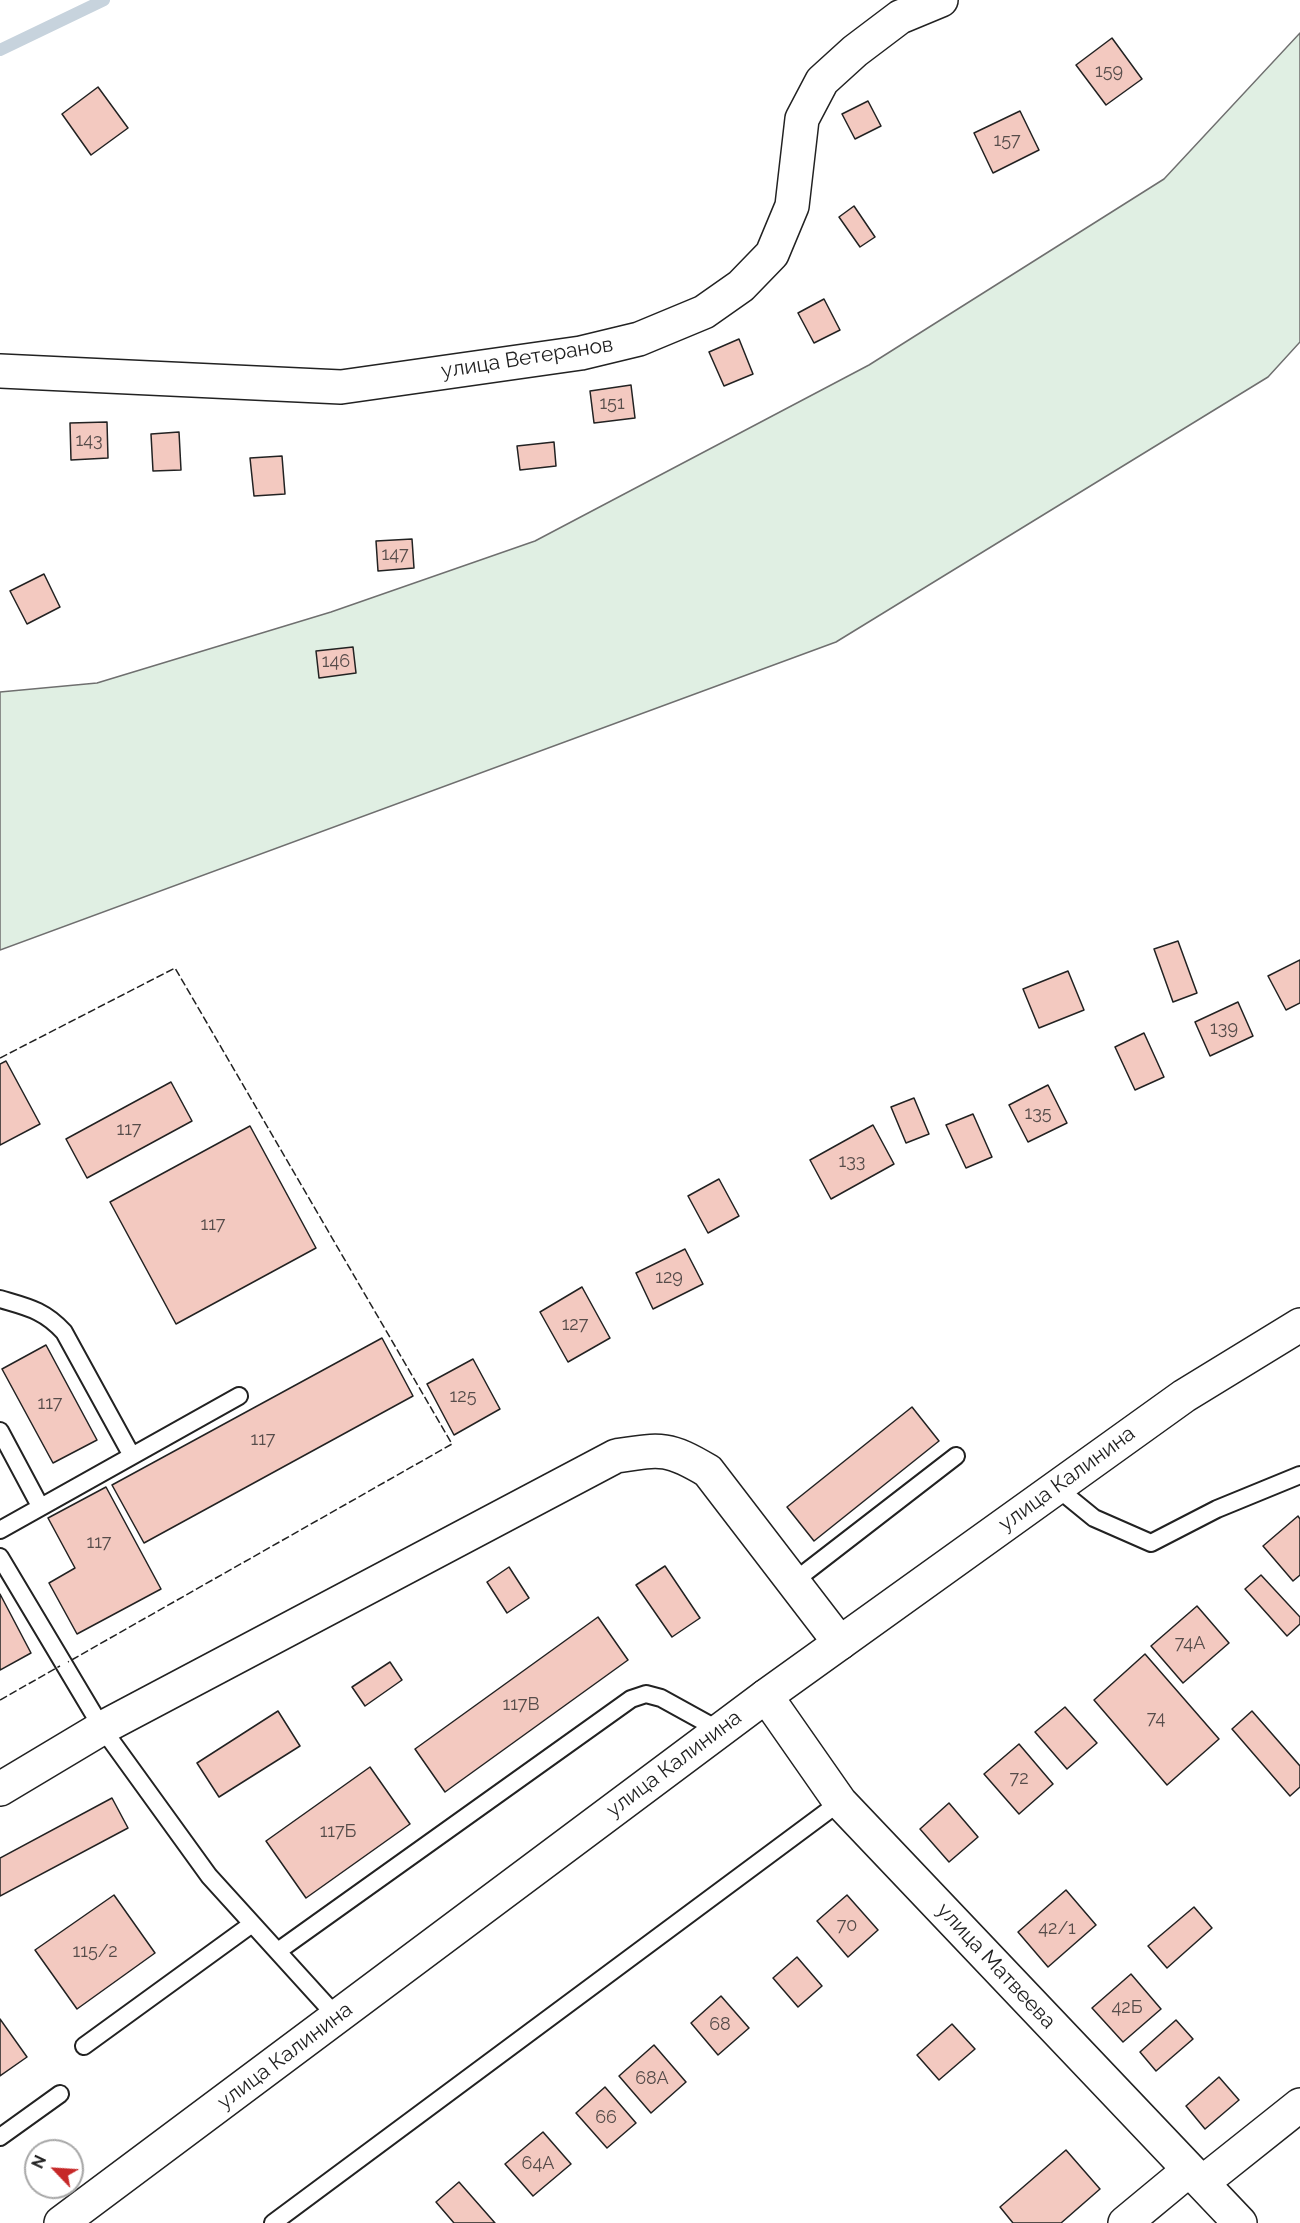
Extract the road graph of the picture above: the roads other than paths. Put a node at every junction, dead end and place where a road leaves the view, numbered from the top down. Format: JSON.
{"nodes":[{"id":1,"x":941,"y":0,"type":"edge"},
{"id":2,"x":0,"y":370,"type":"edge"},
{"id":3,"x":0,"y":1299,"type":"edge"},
{"id":4,"x":1300,"y":1325,"type":"edge"},
{"id":5,"x":239,"y":1396,"type":"dead end"},
{"id":6,"x":0,"y":1431,"type":"edge"},
{"id":7,"x":132,"y":1456,"type":"junction"},
{"id":8,"x":956,"y":1456,"type":"dead end"},
{"id":9,"x":1300,"y":1474,"type":"edge"},
{"id":10,"x":1056,"y":1487,"type":"junction"},
{"id":11,"x":40,"y":1506,"type":"junction"},
{"id":12,"x":0,"y":1530,"type":"edge"},
{"id":13,"x":0,"y":1557,"type":"edge"},
{"id":14,"x":793,"y":1582,"type":"junction"},
{"id":15,"x":840,"y":1643,"type":"junction"},
{"id":16,"x":766,"y":1696,"type":"junction"},
{"id":17,"x":102,"y":1728,"type":"junction"},
{"id":18,"x":719,"y":1730,"type":"junction"},
{"id":19,"x":0,"y":1789,"type":"edge"},
{"id":20,"x":840,"y":1802,"type":"junction"},
{"id":21,"x":252,"y":1924,"type":"junction"},
{"id":22,"x":278,"y":1951,"type":"junction"},
{"id":23,"x":337,"y":2016,"type":"junction"},
{"id":24,"x":84,"y":2046,"type":"dead end"},
{"id":25,"x":60,"y":2094,"type":"dead end"},
{"id":26,"x":1300,"y":2105,"type":"edge"},
{"id":27,"x":0,"y":2137,"type":"edge"},
{"id":28,"x":1195,"y":2177,"type":"junction"},
{"id":29,"x":61,"y":2223,"type":"edge"},
{"id":30,"x":273,"y":2223,"type":"edge"},
{"id":31,"x":1125,"y":2223,"type":"edge"},
{"id":32,"x":1240,"y":2223,"type":"edge"}],
"edges":[{"from":1,"to":2,"type":"street","name":"улица Ветеранов"},
{"from":3,"to":7,"type":"lane"},
{"from":4,"to":10,"type":"street","name":"улица Калинина"},
{"from":5,"to":7,"type":"lane"},
{"from":6,"to":11,"type":"lane"},
{"from":7,"to":11,"type":"lane"},
{"from":8,"to":14,"type":"lane"},
{"from":9,"to":10,"type":"lane"},
{"from":10,"to":15,"type":"street","name":"улица Калинина"},
{"from":11,"to":12,"type":"lane"},
{"from":13,"to":17,"type":"lane"},
{"from":14,"to":15,"type":"street"},
{"from":14,"to":17,"type":"street"},
{"from":15,"to":16,"type":"street","name":"улица Калинина"},
{"from":16,"to":18,"type":"street","name":"улица Калинина"},
{"from":16,"to":20,"type":"street","name":"улица Матвеева"},
{"from":17,"to":19,"type":"street"},
{"from":17,"to":21,"type":"lane"},
{"from":18,"to":22,"type":"lane"},
{"from":18,"to":23,"type":"street","name":"улица Калинина"},
{"from":20,"to":28,"type":"street","name":"улица Матвеева"},
{"from":20,"to":30,"type":"lane"},
{"from":21,"to":22,"type":"lane"},
{"from":21,"to":24,"type":"lane"},
{"from":22,"to":23,"type":"lane"},
{"from":23,"to":29,"type":"street","name":"улица Калинина"},
{"from":25,"to":27,"type":"lane"},
{"from":26,"to":28,"type":"street"},
{"from":28,"to":31,"type":"street"},
{"from":28,"to":32,"type":"street","name":"улица Матвеева"}]}
